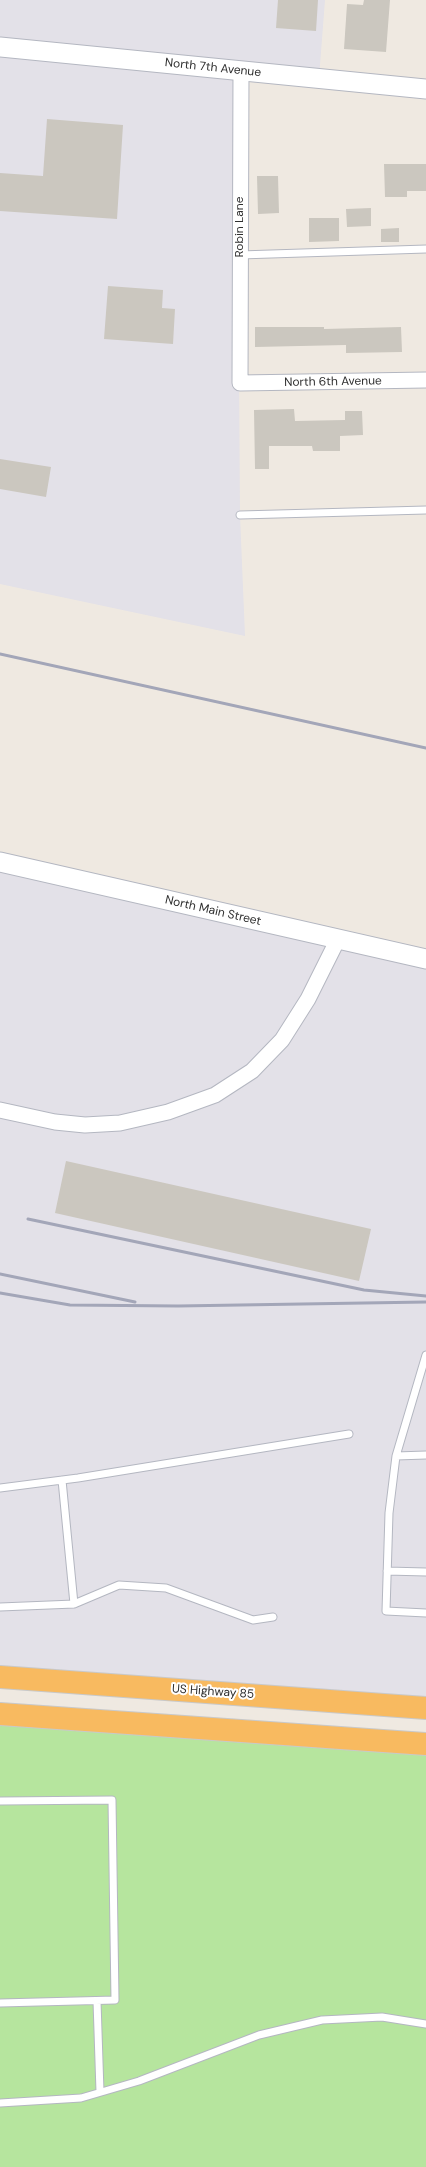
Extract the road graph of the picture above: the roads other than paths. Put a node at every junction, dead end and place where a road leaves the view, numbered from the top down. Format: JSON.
{"nodes":[{"id":1,"x":0,"y":47,"type":"edge"},
{"id":2,"x":241,"y":71,"type":"junction"},
{"id":3,"x":426,"y":88,"type":"edge"},
{"id":4,"x":426,"y":249,"type":"edge"},
{"id":5,"x":240,"y":254,"type":"junction"},
{"id":6,"x":426,"y":380,"type":"edge"},
{"id":7,"x":240,"y":384,"type":"joint"},
{"id":8,"x":426,"y":510,"type":"edge"},
{"id":9,"x":240,"y":515,"type":"dead end"},
{"id":10,"x":0,"y":862,"type":"edge"},
{"id":11,"x":338,"y":939,"type":"junction"},
{"id":12,"x":426,"y":959,"type":"edge"},
{"id":13,"x":0,"y":1110,"type":"edge"},
{"id":14,"x":426,"y":1354,"type":"edge"},
{"id":15,"x":349,"y":1434,"type":"dead end"},
{"id":16,"x":426,"y":1455,"type":"edge"},
{"id":17,"x":396,"y":1456,"type":"junction"},
{"id":18,"x":62,"y":1480,"type":"junction"},
{"id":19,"x":0,"y":1488,"type":"edge"},
{"id":20,"x":387,"y":1571,"type":"junction"},
{"id":21,"x":426,"y":1572,"type":"edge"},
{"id":22,"x":74,"y":1604,"type":"junction"},
{"id":23,"x":0,"y":1607,"type":"edge"},
{"id":24,"x":426,"y":1613,"type":"edge"},
{"id":25,"x":273,"y":1617,"type":"dead end"},
{"id":26,"x":0,"y":1676,"type":"edge"},
{"id":27,"x":426,"y":1708,"type":"edge"},
{"id":28,"x":0,"y":1714,"type":"edge"},
{"id":29,"x":426,"y":1744,"type":"edge"},
{"id":30,"x":0,"y":1801,"type":"edge"},
{"id":31,"x":97,"y":2001,"type":"junction"},
{"id":32,"x":0,"y":2003,"type":"edge"},
{"id":33,"x":426,"y":2024,"type":"edge"},
{"id":34,"x":100,"y":2092,"type":"junction"},
{"id":35,"x":0,"y":2103,"type":"edge"}],
"edges":[{"from":1,"to":2,"type":"street","name":"North 7th Avenue"},
{"from":2,"to":3,"type":"street","name":"North 7th Avenue"},
{"from":2,"to":5,"type":"street","name":"Robin Lane"},
{"from":4,"to":5,"type":"lane"},
{"from":5,"to":7,"type":"street","name":"Robin Lane"},
{"from":6,"to":7,"type":"street","name":"North 6th Avenue"},
{"from":8,"to":9,"type":"lane"},
{"from":10,"to":11,"type":"street","name":"North Main Street"},
{"from":11,"to":12,"type":"street","name":"North Main Street"},
{"from":11,"to":13,"type":"street"},
{"from":14,"to":17,"type":"lane"},
{"from":15,"to":18,"type":"lane"},
{"from":16,"to":17,"type":"lane"},
{"from":17,"to":20,"type":"lane"},
{"from":18,"to":19,"type":"lane"},
{"from":18,"to":22,"type":"lane"},
{"from":20,"to":21,"type":"lane"},
{"from":20,"to":24,"type":"lane"},
{"from":22,"to":23,"type":"lane"},
{"from":22,"to":25,"type":"lane"},
{"from":26,"to":27,"type":"highway","name":"US Highway 85"},
{"from":28,"to":29,"type":"highway"},
{"from":30,"to":31,"type":"lane"},
{"from":31,"to":32,"type":"lane"},
{"from":31,"to":34,"type":"lane"},
{"from":33,"to":34,"type":"lane"},
{"from":34,"to":35,"type":"lane"}]}
